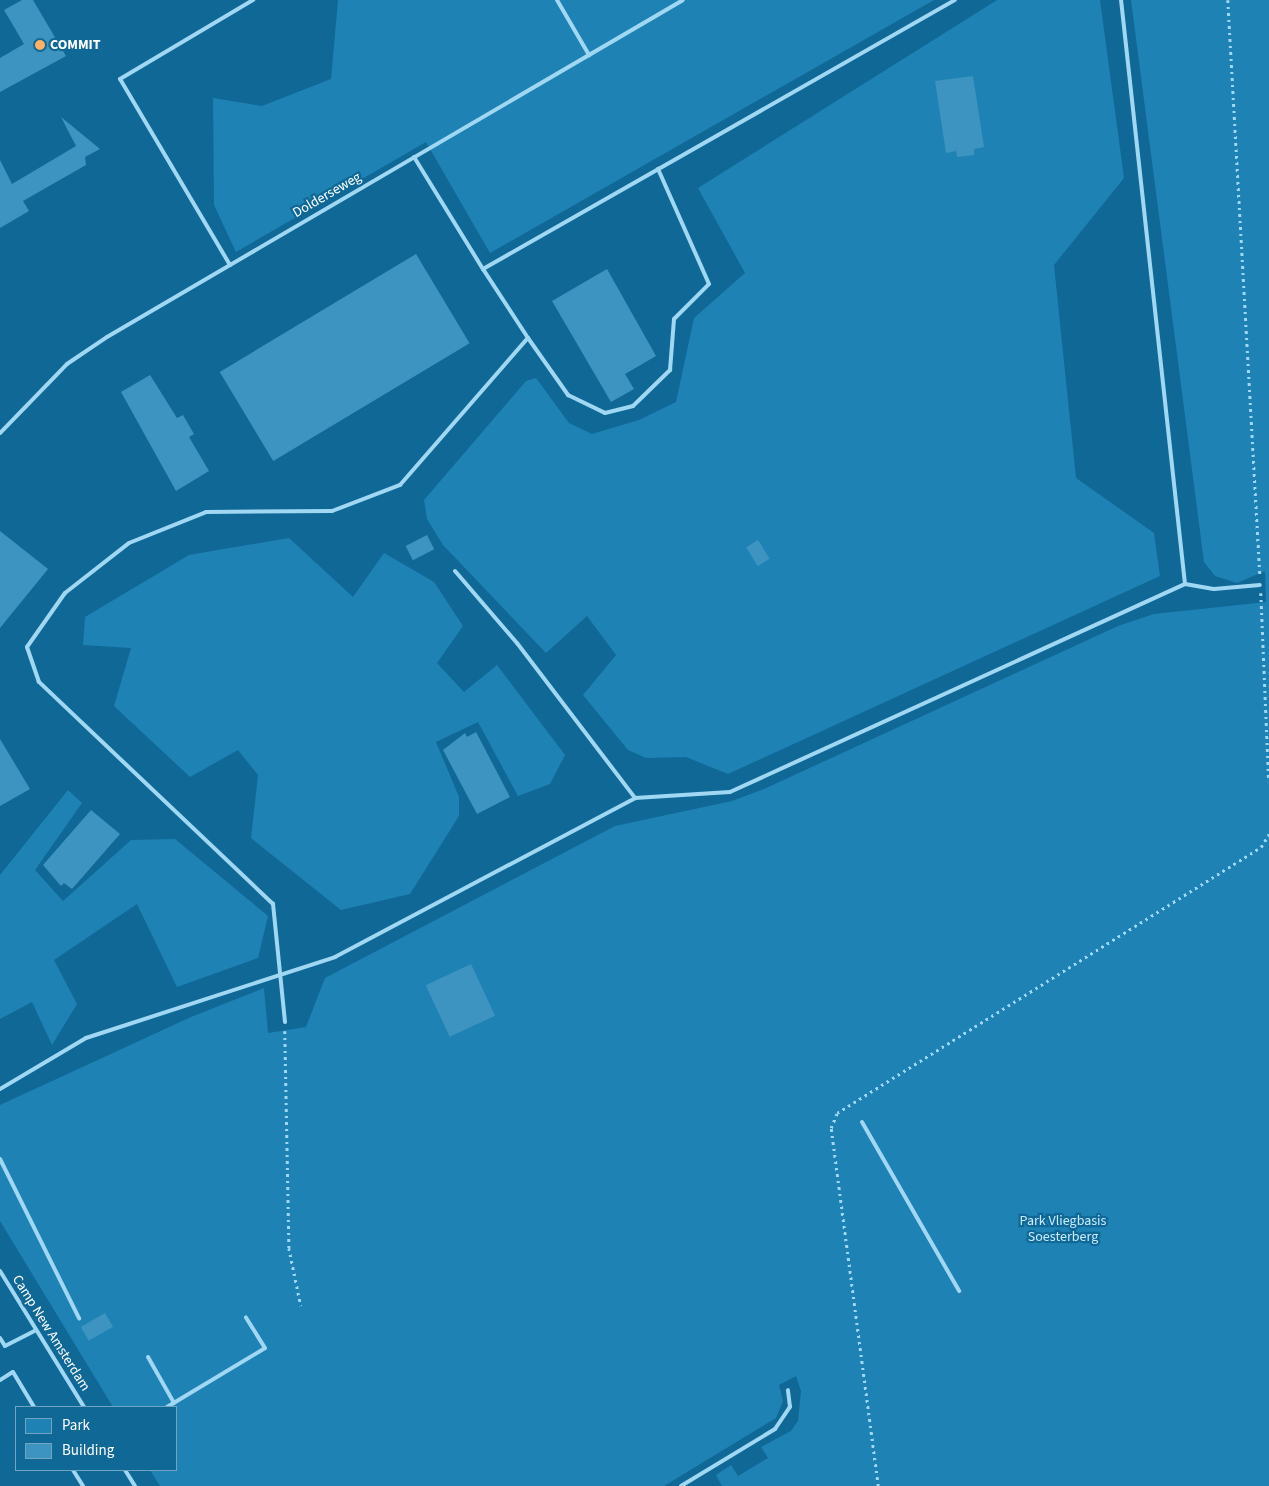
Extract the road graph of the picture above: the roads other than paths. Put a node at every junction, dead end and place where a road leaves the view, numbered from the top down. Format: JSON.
{"nodes":[{"id":1,"x":253,"y":0,"type":"edge"},
{"id":2,"x":557,"y":0,"type":"edge"},
{"id":3,"x":683,"y":0,"type":"edge"},
{"id":4,"x":955,"y":0,"type":"edge"},
{"id":5,"x":1121,"y":0,"type":"edge"},
{"id":6,"x":589,"y":56,"type":"junction"},
{"id":7,"x":414,"y":157,"type":"junction"},
{"id":8,"x":658,"y":169,"type":"junction"},
{"id":9,"x":230,"y":265,"type":"junction"},
{"id":10,"x":483,"y":269,"type":"junction"},
{"id":11,"x":528,"y":338,"type":"junction"},
{"id":12,"x":0,"y":433,"type":"edge"},
{"id":13,"x":455,"y":571,"type":"dead end"},
{"id":14,"x":1185,"y":584,"type":"junction"},
{"id":15,"x":1260,"y":585,"type":"road end"},
{"id":16,"x":635,"y":798,"type":"junction"},
{"id":17,"x":282,"y":971,"type":"junction"},
{"id":18,"x":285,"y":1022,"type":"road end"},
{"id":19,"x":0,"y":1089,"type":"edge"},
{"id":20,"x":862,"y":1122,"type":"dead end"},
{"id":21,"x":0,"y":1159,"type":"edge"},
{"id":22,"x":0,"y":1271,"type":"edge"},
{"id":23,"x":959,"y":1291,"type":"dead end"},
{"id":24,"x":246,"y":1317,"type":"dead end"},
{"id":25,"x":79,"y":1318,"type":"dead end"},
{"id":26,"x":34,"y":1331,"type":"junction"},
{"id":27,"x":0,"y":1338,"type":"edge"},
{"id":28,"x":148,"y":1358,"type":"dead end"},
{"id":29,"x":0,"y":1380,"type":"edge"},
{"id":30,"x":788,"y":1390,"type":"dead end"},
{"id":31,"x":174,"y":1403,"type":"junction"},
{"id":32,"x":33,"y":1406,"type":"edge"},
{"id":33,"x":83,"y":1406,"type":"edge"},
{"id":34,"x":170,"y":1406,"type":"edge"},
{"id":35,"x":74,"y":1471,"type":"edge"},
{"id":36,"x":126,"y":1471,"type":"edge"},
{"id":37,"x":83,"y":1486,"type":"edge"},
{"id":38,"x":135,"y":1486,"type":"edge"},
{"id":39,"x":681,"y":1486,"type":"edge"}],
"edges":[{"from":1,"to":9,"type":"lane"},
{"from":2,"to":6,"type":"lane"},
{"from":3,"to":6,"type":"lane","name":"Dolderseweg"},
{"from":4,"to":8,"type":"lane"},
{"from":5,"to":14,"type":"lane"},
{"from":6,"to":7,"type":"lane","name":"Dolderseweg"},
{"from":7,"to":9,"type":"lane","name":"Dolderseweg"},
{"from":7,"to":10,"type":"lane"},
{"from":8,"to":10,"type":"lane"},
{"from":8,"to":11,"type":"lane"},
{"from":9,"to":12,"type":"lane","name":"Dolderseweg"},
{"from":10,"to":11,"type":"lane"},
{"from":11,"to":17,"type":"lane"},
{"from":13,"to":16,"type":"lane"},
{"from":14,"to":15,"type":"lane"},
{"from":14,"to":16,"type":"lane"},
{"from":16,"to":17,"type":"lane"},
{"from":17,"to":18,"type":"lane"},
{"from":17,"to":19,"type":"lane"},
{"from":20,"to":23,"type":"lane"},
{"from":21,"to":25,"type":"lane"},
{"from":22,"to":26,"type":"lane","name":"Camp New Amsterdam"},
{"from":24,"to":31,"type":"lane"},
{"from":26,"to":27,"type":"lane"},
{"from":26,"to":33,"type":"lane","name":"Camp New Amsterdam"},
{"from":28,"to":31,"type":"lane"},
{"from":29,"to":32,"type":"lane"},
{"from":30,"to":39,"type":"lane"},
{"from":31,"to":34,"type":"lane"},
{"from":35,"to":37,"type":"lane"},
{"from":36,"to":38,"type":"lane"}]}
